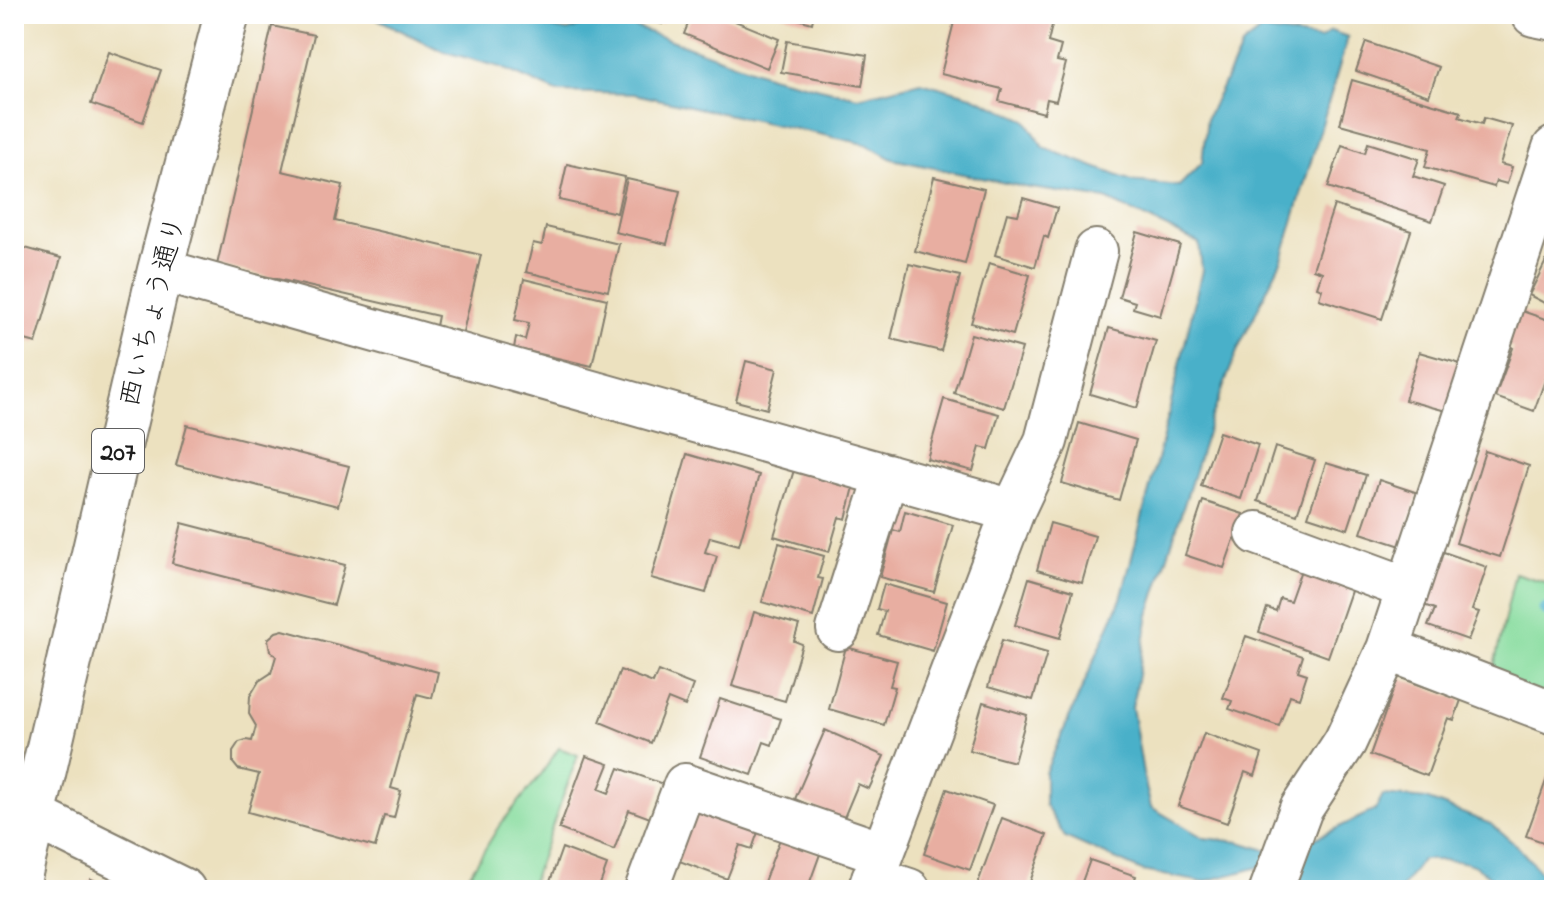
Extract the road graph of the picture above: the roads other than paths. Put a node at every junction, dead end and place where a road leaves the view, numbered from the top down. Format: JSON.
{"nodes":[{"id":1,"x":227,"y":14,"type":"edge"},
{"id":2,"x":1534,"y":14,"type":"edge"},
{"id":3,"x":1554,"y":18,"type":"edge"},
{"id":4,"x":1552,"y":159,"type":"edge"},
{"id":5,"x":1096,"y":251,"type":"dead end"},
{"id":6,"x":160,"y":270,"type":"junction"},
{"id":7,"x":887,"y":475,"type":"junction"},
{"id":8,"x":1013,"y":511,"type":"junction"},
{"id":9,"x":1257,"y":533,"type":"dead end"},
{"id":10,"x":1407,"y":588,"type":"junction"},
{"id":11,"x":838,"y":629,"type":"dead end"},
{"id":12,"x":1388,"y":649,"type":"junction"},
{"id":13,"x":1554,"y":713,"type":"edge"},
{"id":14,"x":24,"y":809,"type":"edge"},
{"id":15,"x":1278,"y":871,"type":"edge"},
{"id":16,"x":883,"y":878,"type":"edge"},
{"id":17,"x":16,"y":890,"type":"edge"},
{"id":18,"x":184,"y":890,"type":"edge"},
{"id":19,"x":646,"y":890,"type":"edge"}],
"edges":[{"from":1,"to":6,"type":"highway","name":"西いちょう通り","number":"207"},
{"from":2,"to":3,"type":"highway"},
{"from":4,"to":10,"type":"street"},
{"from":5,"to":8,"type":"street"},
{"from":6,"to":7,"type":"street"},
{"from":6,"to":14,"type":"highway","name":"西いちょう通り","number":"207"},
{"from":7,"to":8,"type":"street"},
{"from":7,"to":11,"type":"street"},
{"from":8,"to":16,"type":"street"},
{"from":9,"to":10,"type":"street"},
{"from":10,"to":12,"type":"street"},
{"from":12,"to":13,"type":"street"},
{"from":12,"to":15,"type":"street"},
{"from":14,"to":17,"type":"highway","name":"西いちょう通り","number":"207"},
{"from":14,"to":18,"type":"street"},
{"from":16,"to":19,"type":"street"}]}
